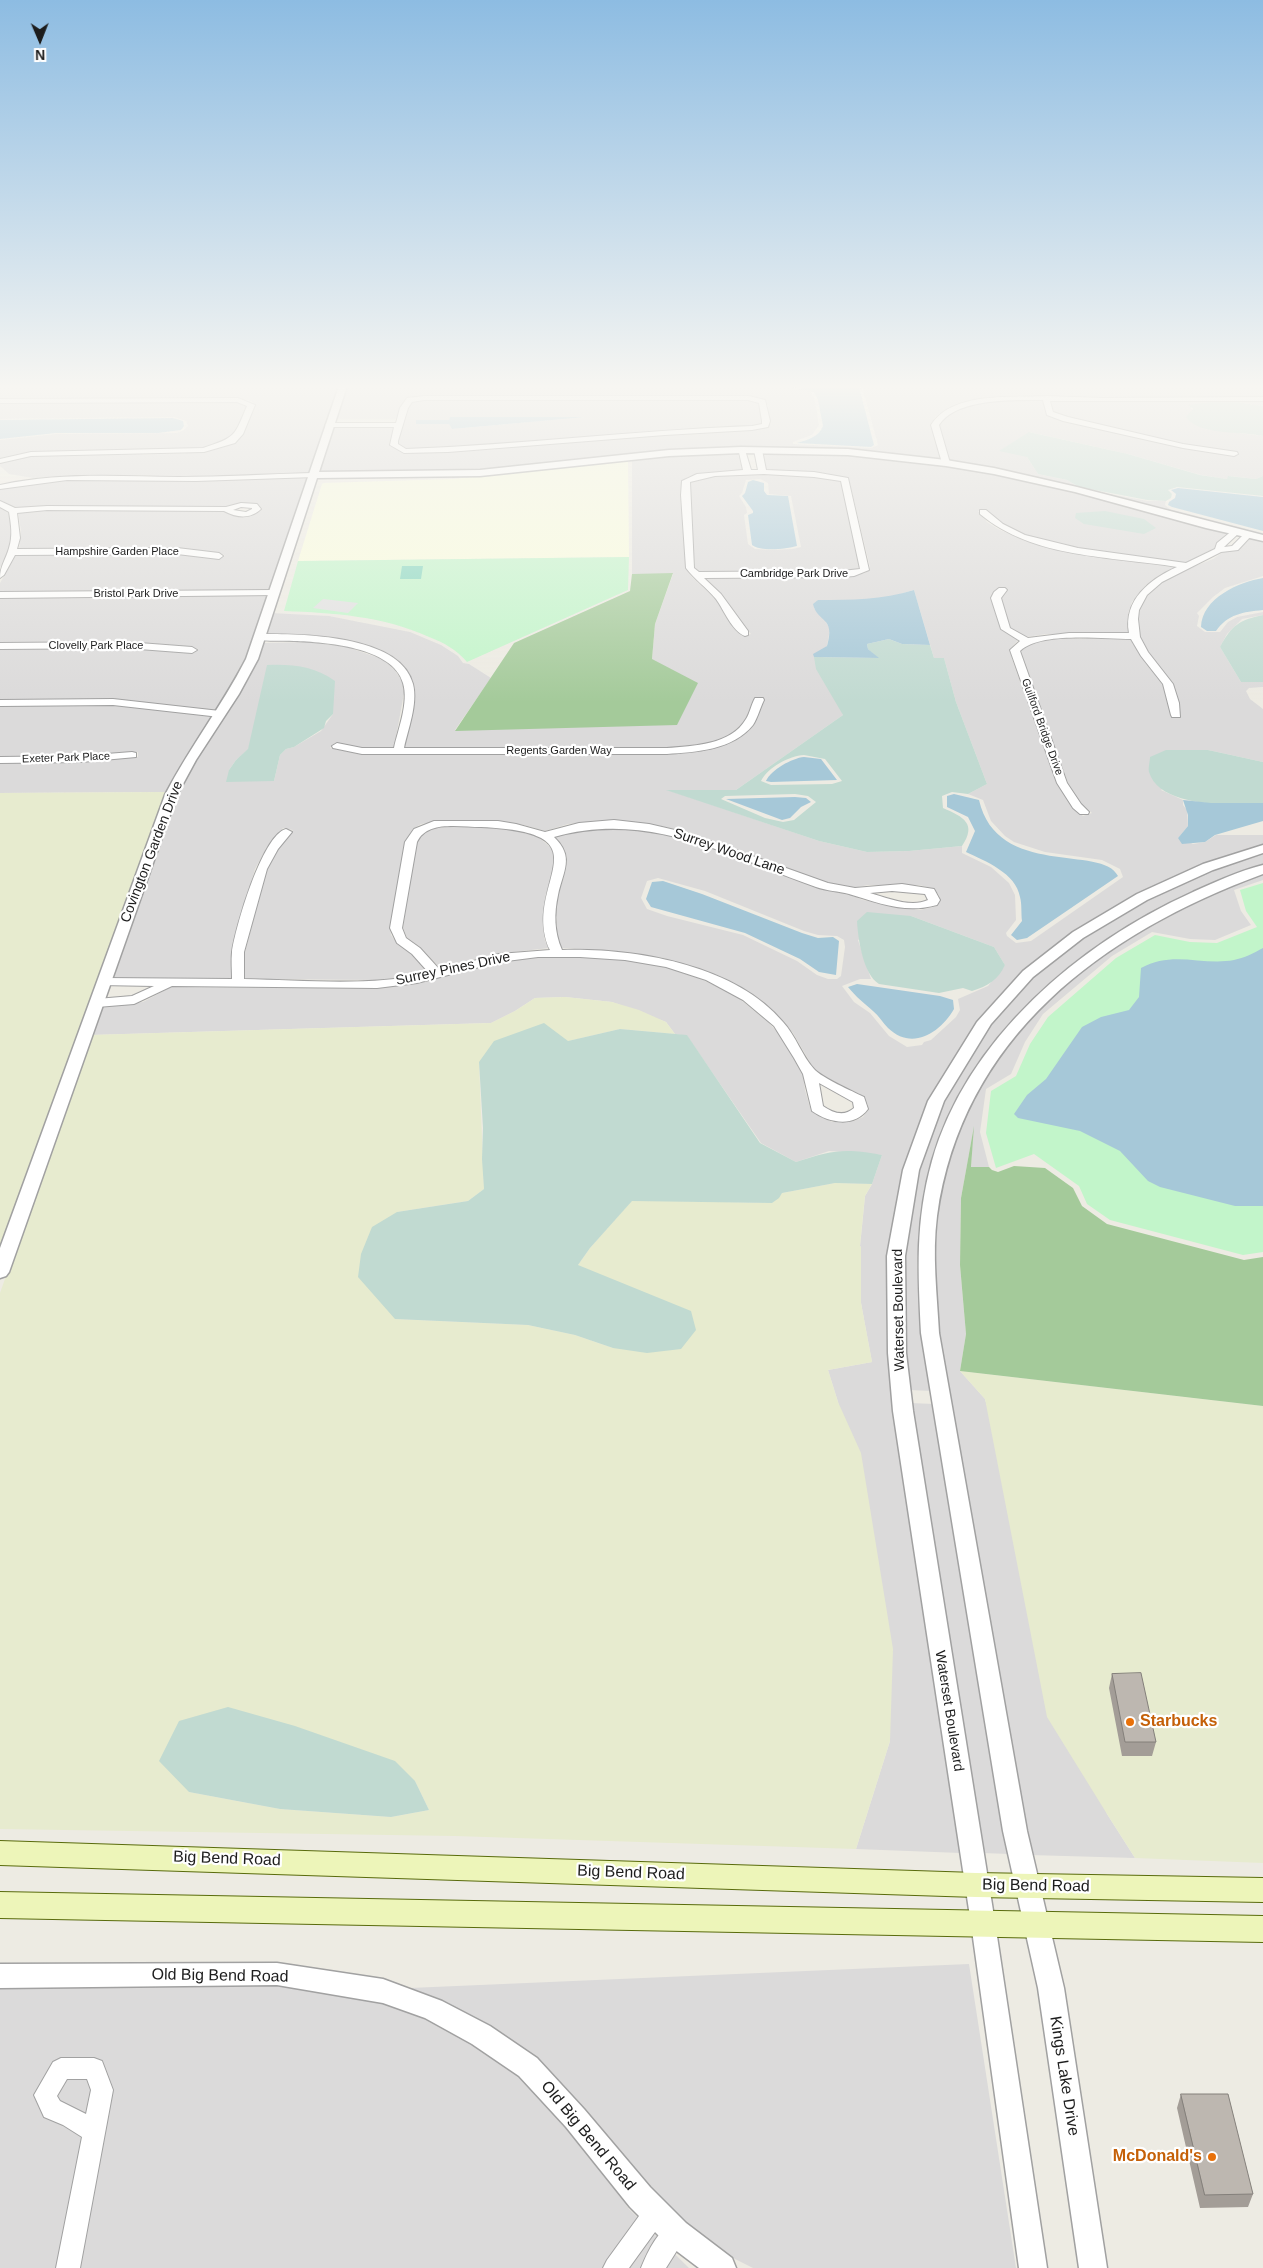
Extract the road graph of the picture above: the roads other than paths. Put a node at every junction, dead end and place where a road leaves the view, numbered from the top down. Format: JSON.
{"nodes":[{"id":1,"x":306,"y":492,"type":"edge"},
{"id":2,"x":685,"y":492,"type":"edge"},
{"id":3,"x":848,"y":492,"type":"edge"},
{"id":4,"x":1083,"y":492,"type":"edge"},
{"id":5,"x":0,"y":503,"type":"edge"},
{"id":6,"x":226,"y":509,"type":"dead end"},
{"id":7,"x":13,"y":510,"type":"junction"},
{"id":8,"x":983,"y":512,"type":"dead end"},
{"id":9,"x":1236,"y":532,"type":"junction"},
{"id":10,"x":1248,"y":535,"type":"junction"},
{"id":11,"x":1263,"y":538,"type":"edge"},
{"id":12,"x":1219,"y":550,"type":"junction"},
{"id":13,"x":14,"y":552,"type":"junction"},
{"id":14,"x":219,"y":556,"type":"dead end"},
{"id":15,"x":1186,"y":566,"type":"junction"},
{"id":16,"x":0,"y":575,"type":"edge"},
{"id":17,"x":695,"y":575,"type":"junction"},
{"id":18,"x":1002,"y":590,"type":"dead end"},
{"id":19,"x":273,"y":593,"type":"junction"},
{"id":20,"x":0,"y":595,"type":"edge"},
{"id":21,"x":745,"y":633,"type":"dead end"},
{"id":22,"x":1134,"y":636,"type":"junction"},
{"id":23,"x":258,"y":639,"type":"junction"},
{"id":24,"x":1026,"y":640,"type":"junction"},
{"id":25,"x":0,"y":646,"type":"edge"},
{"id":26,"x":192,"y":650,"type":"dead end"},
{"id":27,"x":758,"y":700,"type":"dead end"},
{"id":28,"x":0,"y":703,"type":"edge"},
{"id":29,"x":220,"y":714,"type":"junction"},
{"id":30,"x":1176,"y":714,"type":"dead end"},
{"id":31,"x":337,"y":746,"type":"dead end"},
{"id":32,"x":398,"y":751,"type":"junction"},
{"id":33,"x":132,"y":755,"type":"dead end"},
{"id":34,"x":0,"y":760,"type":"edge"},
{"id":35,"x":1084,"y":812,"type":"dead end"},
{"id":36,"x":286,"y":832,"type":"dead end"},
{"id":37,"x":544,"y":836,"type":"junction"},
{"id":38,"x":1263,"y":849,"type":"edge"},
{"id":39,"x":1263,"y":869,"type":"edge"},
{"id":40,"x":854,"y":892,"type":"junction"},
{"id":41,"x":557,"y":952,"type":"junction"},
{"id":42,"x":437,"y":974,"type":"junction"},
{"id":43,"x":104,"y":982,"type":"junction"},
{"id":44,"x":238,"y":982,"type":"junction"},
{"id":45,"x":170,"y":983,"type":"junction"},
{"id":46,"x":97,"y":1003,"type":"junction"},
{"id":47,"x":810,"y":1074,"type":"dead end"},
{"id":48,"x":0,"y":1272,"type":"edge"},
{"id":49,"x":0,"y":1853,"type":"edge"},
{"id":50,"x":976,"y":1885,"type":"junction"},
{"id":51,"x":1027,"y":1886,"type":"junction"},
{"id":52,"x":1263,"y":1890,"type":"edge"},
{"id":53,"x":0,"y":1904,"type":"edge"},
{"id":54,"x":983,"y":1923,"type":"junction"},
{"id":55,"x":1036,"y":1924,"type":"junction"},
{"id":56,"x":1263,"y":1929,"type":"edge"},
{"id":57,"x":0,"y":1976,"type":"edge"},
{"id":58,"x":94,"y":2131,"type":"dead end"},
{"id":59,"x":655,"y":2213,"type":"junction"},
{"id":60,"x":676,"y":2233,"type":"junction"},
{"id":61,"x":68,"y":2268,"type":"edge"},
{"id":62,"x":615,"y":2268,"type":"edge"},
{"id":63,"x":653,"y":2268,"type":"edge"},
{"id":64,"x":722,"y":2268,"type":"edge"},
{"id":65,"x":1033,"y":2268,"type":"edge"},
{"id":66,"x":1093,"y":2268,"type":"edge"}],
"edges":[{"from":1,"to":19,"type":"street","name":"Covington Garden Drive"},
{"from":2,"to":17,"type":"street","name":"Cambridge Park Drive"},
{"from":3,"to":17,"type":"street","name":"Cambridge Park Drive"},
{"from":4,"to":9,"type":"street"},
{"from":5,"to":7,"type":"street"},
{"from":6,"to":7,"type":"street"},
{"from":7,"to":13,"type":"street"},
{"from":8,"to":15,"type":"street"},
{"from":9,"to":10,"type":"street"},
{"from":9,"to":12,"type":"street"},
{"from":10,"to":11,"type":"street"},
{"from":10,"to":12,"type":"street"},
{"from":12,"to":15,"type":"street"},
{"from":13,"to":14,"type":"street","name":"Hampshire Garden Place"},
{"from":13,"to":16,"type":"street"},
{"from":15,"to":22,"type":"street"},
{"from":17,"to":21,"type":"street"},
{"from":18,"to":24,"type":"street"},
{"from":19,"to":20,"type":"street","name":"Bristol Park Drive"},
{"from":19,"to":23,"type":"street","name":"Covington Garden Drive"},
{"from":22,"to":24,"type":"street"},
{"from":22,"to":30,"type":"street"},
{"from":23,"to":29,"type":"street","name":"Covington Garden Drive"},
{"from":23,"to":32,"type":"street"},
{"from":24,"to":35,"type":"street","name":"Guilford Bridge Drive"},
{"from":25,"to":26,"type":"street","name":"Clovelly Park Place"},
{"from":27,"to":32,"type":"street","name":"Regents Garden Way"},
{"from":28,"to":29,"type":"street"},
{"from":29,"to":43,"type":"street","name":"Covington Garden Drive"},
{"from":31,"to":32,"type":"street","name":"Regents Garden Way"},
{"from":33,"to":34,"type":"street","name":"Exeter Park Place"},
{"from":36,"to":44,"type":"street"},
{"from":37,"to":40,"type":"street","name":"Surrey Wood Lane"},
{"from":37,"to":41,"type":"street"},
{"from":37,"to":42,"type":"street"},
{"from":38,"to":50,"type":"street","name":"Waterset Boulevard"},
{"from":39,"to":51,"type":"street","name":"Waterset Boulevard"},
{"from":40,"to":40,"type":"street","name":"Surrey Wood Lane"},
{"from":41,"to":42,"type":"street","name":"Surrey Pines Drive"},
{"from":41,"to":47,"type":"street","name":"Surrey Pines Drive"},
{"from":42,"to":44,"type":"street","name":"Surrey Pines Drive"},
{"from":43,"to":45,"type":"street","name":"Surrey Pines Drive"},
{"from":43,"to":46,"type":"street","name":"Covington Garden Drive"},
{"from":44,"to":45,"type":"street","name":"Surrey Pines Drive"},
{"from":45,"to":46,"type":"street","name":"Surrey Pines Drive"},
{"from":46,"to":48,"type":"street","name":"Covington Garden Drive"},
{"from":49,"to":50,"type":"main road","name":"Big Bend Road"},
{"from":50,"to":51,"type":"main road","name":"Big Bend Road"},
{"from":50,"to":54,"type":"street"},
{"from":51,"to":52,"type":"main road","name":"Big Bend Road"},
{"from":51,"to":55,"type":"street","name":"Kings Lake Drive"},
{"from":53,"to":54,"type":"main road"},
{"from":54,"to":55,"type":"main road"},
{"from":54,"to":65,"type":"street"},
{"from":55,"to":56,"type":"main road"},
{"from":55,"to":66,"type":"street","name":"Kings Lake Drive"},
{"from":57,"to":59,"type":"street","name":"Old Big Bend Road"},
{"from":58,"to":61,"type":"street"},
{"from":59,"to":60,"type":"street","name":"Old Big Bend Road"},
{"from":59,"to":62,"type":"street"},
{"from":60,"to":63,"type":"street"},
{"from":60,"to":64,"type":"street","name":"Old Big Bend Road"}]}
